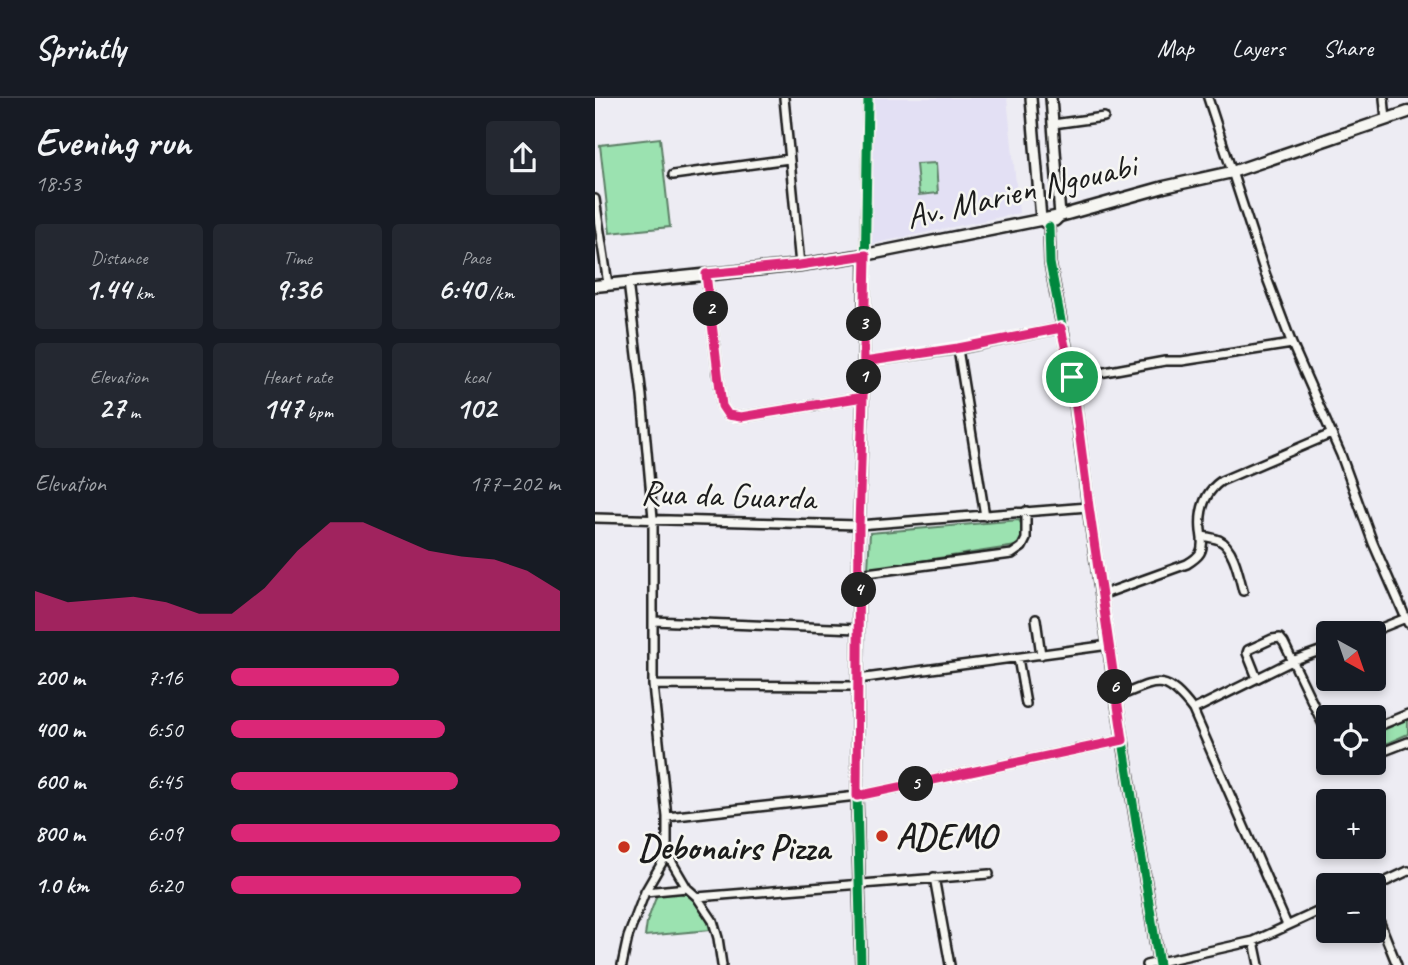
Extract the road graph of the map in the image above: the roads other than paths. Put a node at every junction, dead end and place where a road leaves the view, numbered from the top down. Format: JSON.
{"nodes":[{"id":1,"x":784,"y":98,"type":"edge"},
{"id":2,"x":868,"y":98,"type":"edge"},
{"id":3,"x":1031,"y":98,"type":"edge"},
{"id":4,"x":1051,"y":98,"type":"edge"},
{"id":5,"x":1208,"y":98,"type":"edge"},
{"id":6,"x":1384,"y":98,"type":"edge"},
{"id":7,"x":1408,"y":112,"type":"edge"},
{"id":8,"x":1104,"y":117,"type":"dead end"},
{"id":9,"x":1387,"y":120,"type":"junction"},
{"id":10,"x":1053,"y":124,"type":"junction"},
{"id":11,"x":789,"y":159,"type":"junction"},
{"id":12,"x":1232,"y":172,"type":"junction"},
{"id":13,"x":673,"y":175,"type":"dead end"},
{"id":14,"x":595,"y":198,"type":"edge"},
{"id":15,"x":1059,"y":216,"type":"junction"},
{"id":16,"x":1041,"y":219,"type":"junction"},
{"id":17,"x":1049,"y":227,"type":"junction"},
{"id":18,"x":866,"y":255,"type":"junction"},
{"id":19,"x":800,"y":265,"type":"junction"},
{"id":20,"x":706,"y":274,"type":"junction"},
{"id":21,"x":628,"y":282,"type":"junction"},
{"id":22,"x":608,"y":284,"type":"junction"},
{"id":23,"x":595,"y":286,"type":"edge"},
{"id":24,"x":1061,"y":328,"type":"junction"},
{"id":25,"x":1292,"y":344,"type":"junction"},
{"id":26,"x":958,"y":348,"type":"junction"},
{"id":27,"x":864,"y":362,"type":"junction"},
{"id":28,"x":1072,"y":377,"type":"junction"},
{"id":29,"x":863,"y":397,"type":"junction"},
{"id":30,"x":1331,"y":434,"type":"junction"},
{"id":31,"x":1089,"y":507,"type":"junction"},
{"id":32,"x":1026,"y":511,"type":"junction"},
{"id":33,"x":985,"y":516,"type":"junction"},
{"id":34,"x":595,"y":517,"type":"edge"},
{"id":35,"x":653,"y":518,"type":"junction"},
{"id":36,"x":859,"y":526,"type":"junction"},
{"id":37,"x":1202,"y":536,"type":"junction"},
{"id":38,"x":859,"y":575,"type":"junction"},
{"id":39,"x":1243,"y":591,"type":"dead end"},
{"id":40,"x":1101,"y":595,"type":"junction"},
{"id":41,"x":1036,"y":619,"type":"dead end"},
{"id":42,"x":653,"y":621,"type":"junction"},
{"id":43,"x":1407,"y":621,"type":"edge"},
{"id":44,"x":1386,"y":628,"type":"edge"},
{"id":45,"x":858,"y":629,"type":"junction"},
{"id":46,"x":1109,"y":645,"type":"junction"},
{"id":47,"x":1316,"y":653,"type":"edge"},
{"id":48,"x":1041,"y":654,"type":"junction"},
{"id":49,"x":1018,"y":658,"type":"junction"},
{"id":50,"x":1292,"y":662,"type":"junction"},
{"id":51,"x":1258,"y":678,"type":"junction"},
{"id":52,"x":858,"y":683,"type":"junction"},
{"id":53,"x":653,"y":685,"type":"junction"},
{"id":54,"x":1117,"y":697,"type":"junction"},
{"id":55,"x":1026,"y":704,"type":"dead end"},
{"id":56,"x":1193,"y":710,"type":"junction"},
{"id":57,"x":1316,"y":711,"type":"edge"},
{"id":58,"x":1408,"y":714,"type":"edge"},
{"id":59,"x":1386,"y":723,"type":"edge"},
{"id":60,"x":1123,"y":740,"type":"junction"},
{"id":61,"x":1408,"y":742,"type":"edge"},
{"id":62,"x":1386,"y":750,"type":"edge"},
{"id":63,"x":857,"y":796,"type":"junction"},
{"id":64,"x":667,"y":817,"type":"junction"},
{"id":65,"x":667,"y":855,"type":"junction"},
{"id":66,"x":1408,"y":871,"type":"edge"},
{"id":67,"x":989,"y":874,"type":"dead end"},
{"id":68,"x":934,"y":877,"type":"junction"},
{"id":69,"x":1386,"y":881,"type":"edge"},
{"id":70,"x":859,"y":884,"type":"junction"},
{"id":71,"x":687,"y":888,"type":"junction"},
{"id":72,"x":645,"y":892,"type":"junction"},
{"id":73,"x":697,"y":897,"type":"junction"},
{"id":74,"x":1316,"y":912,"type":"edge"},
{"id":75,"x":1287,"y":925,"type":"junction"},
{"id":76,"x":1386,"y":938,"type":"edge"},
{"id":77,"x":1254,"y":941,"type":"junction"},
{"id":78,"x":1159,"y":964,"type":"edge"},
{"id":79,"x":622,"y":965,"type":"edge"},
{"id":80,"x":722,"y":965,"type":"edge"},
{"id":81,"x":862,"y":965,"type":"edge"},
{"id":82,"x":950,"y":965,"type":"edge"},
{"id":83,"x":1146,"y":965,"type":"edge"},
{"id":84,"x":1259,"y":965,"type":"edge"},
{"id":85,"x":1397,"y":965,"type":"edge"}],
"edges":[{"from":1,"to":11,"type":"street"},
{"from":2,"to":18,"type":"street"},
{"from":3,"to":16,"type":"street"},
{"from":4,"to":10,"type":"street"},
{"from":5,"to":12,"type":"street"},
{"from":6,"to":9,"type":"street"},
{"from":7,"to":9,"type":"main road","name":"Av. Marien Ngouabi"},
{"from":8,"to":10,"type":"street"},
{"from":9,"to":12,"type":"main road","name":"Av. Marien Ngouabi"},
{"from":10,"to":15,"type":"street"},
{"from":11,"to":13,"type":"street"},
{"from":11,"to":19,"type":"street"},
{"from":12,"to":15,"type":"main road","name":"Av. Marien Ngouabi"},
{"from":12,"to":25,"type":"street"},
{"from":14,"to":22,"type":"street"},
{"from":15,"to":16,"type":"main road","name":"Av. Marien Ngouabi"},
{"from":15,"to":17,"type":"street"},
{"from":16,"to":17,"type":"street"},
{"from":16,"to":18,"type":"main road","name":"Av. Marien Ngouabi"},
{"from":17,"to":24,"type":"street"},
{"from":18,"to":19,"type":"main road","name":"Av. Marien Ngouabi"},
{"from":18,"to":27,"type":"street"},
{"from":19,"to":20,"type":"main road","name":"Av. Marien Ngouabi"},
{"from":20,"to":21,"type":"main road","name":"Av. Marien Ngouabi"},
{"from":20,"to":29,"type":"street"},
{"from":21,"to":22,"type":"main road","name":"Av. Marien Ngouabi"},
{"from":21,"to":35,"type":"street"},
{"from":22,"to":23,"type":"main road","name":"Av. Marien Ngouabi"},
{"from":24,"to":26,"type":"street"},
{"from":24,"to":28,"type":"street"},
{"from":25,"to":28,"type":"street"},
{"from":25,"to":30,"type":"street"},
{"from":26,"to":27,"type":"street"},
{"from":26,"to":33,"type":"street"},
{"from":27,"to":29,"type":"street"},
{"from":28,"to":31,"type":"street"},
{"from":29,"to":36,"type":"street"},
{"from":30,"to":37,"type":"street"},
{"from":30,"to":43,"type":"street"},
{"from":31,"to":32,"type":"street","name":"Rua da Guarda"},
{"from":31,"to":40,"type":"street"},
{"from":32,"to":33,"type":"street","name":"Rua da Guarda"},
{"from":32,"to":38,"type":"street"},
{"from":33,"to":36,"type":"street","name":"Rua da Guarda"},
{"from":34,"to":35,"type":"street","name":"Rua da Guarda"},
{"from":35,"to":36,"type":"street","name":"Rua da Guarda"},
{"from":35,"to":42,"type":"street"},
{"from":36,"to":38,"type":"street"},
{"from":37,"to":39,"type":"street"},
{"from":37,"to":40,"type":"street"},
{"from":38,"to":45,"type":"street"},
{"from":40,"to":46,"type":"street"},
{"from":41,"to":48,"type":"street"},
{"from":42,"to":45,"type":"street"},
{"from":42,"to":53,"type":"street"},
{"from":43,"to":44,"type":"street"},
{"from":45,"to":52,"type":"street"},
{"from":46,"to":48,"type":"street"},
{"from":46,"to":54,"type":"street"},
{"from":47,"to":50,"type":"street"},
{"from":48,"to":49,"type":"street"},
{"from":49,"to":52,"type":"street"},
{"from":49,"to":55,"type":"street"},
{"from":50,"to":51,"type":"street"},
{"from":50,"to":51,"type":"street"},
{"from":50,"to":57,"type":"street"},
{"from":51,"to":56,"type":"street"},
{"from":52,"to":53,"type":"street"},
{"from":52,"to":63,"type":"street"},
{"from":53,"to":64,"type":"street"},
{"from":54,"to":56,"type":"street"},
{"from":54,"to":60,"type":"street"},
{"from":56,"to":75,"type":"street"},
{"from":58,"to":59,"type":"street"},
{"from":60,"to":63,"type":"street"},
{"from":60,"to":78,"type":"street"},
{"from":61,"to":62,"type":"street"},
{"from":63,"to":64,"type":"street"},
{"from":63,"to":70,"type":"street"},
{"from":64,"to":65,"type":"street"},
{"from":65,"to":71,"type":"street"},
{"from":65,"to":72,"type":"street"},
{"from":66,"to":69,"type":"street"},
{"from":67,"to":68,"type":"street"},
{"from":68,"to":70,"type":"street"},
{"from":68,"to":82,"type":"street"},
{"from":70,"to":73,"type":"street"},
{"from":70,"to":81,"type":"street"},
{"from":71,"to":72,"type":"street"},
{"from":71,"to":73,"type":"street"},
{"from":72,"to":79,"type":"street"},
{"from":73,"to":80,"type":"street"},
{"from":74,"to":75,"type":"street"},
{"from":75,"to":77,"type":"street"},
{"from":76,"to":85,"type":"street"},
{"from":77,"to":78,"type":"street"},
{"from":77,"to":84,"type":"street"},
{"from":78,"to":83,"type":"street"}]}
